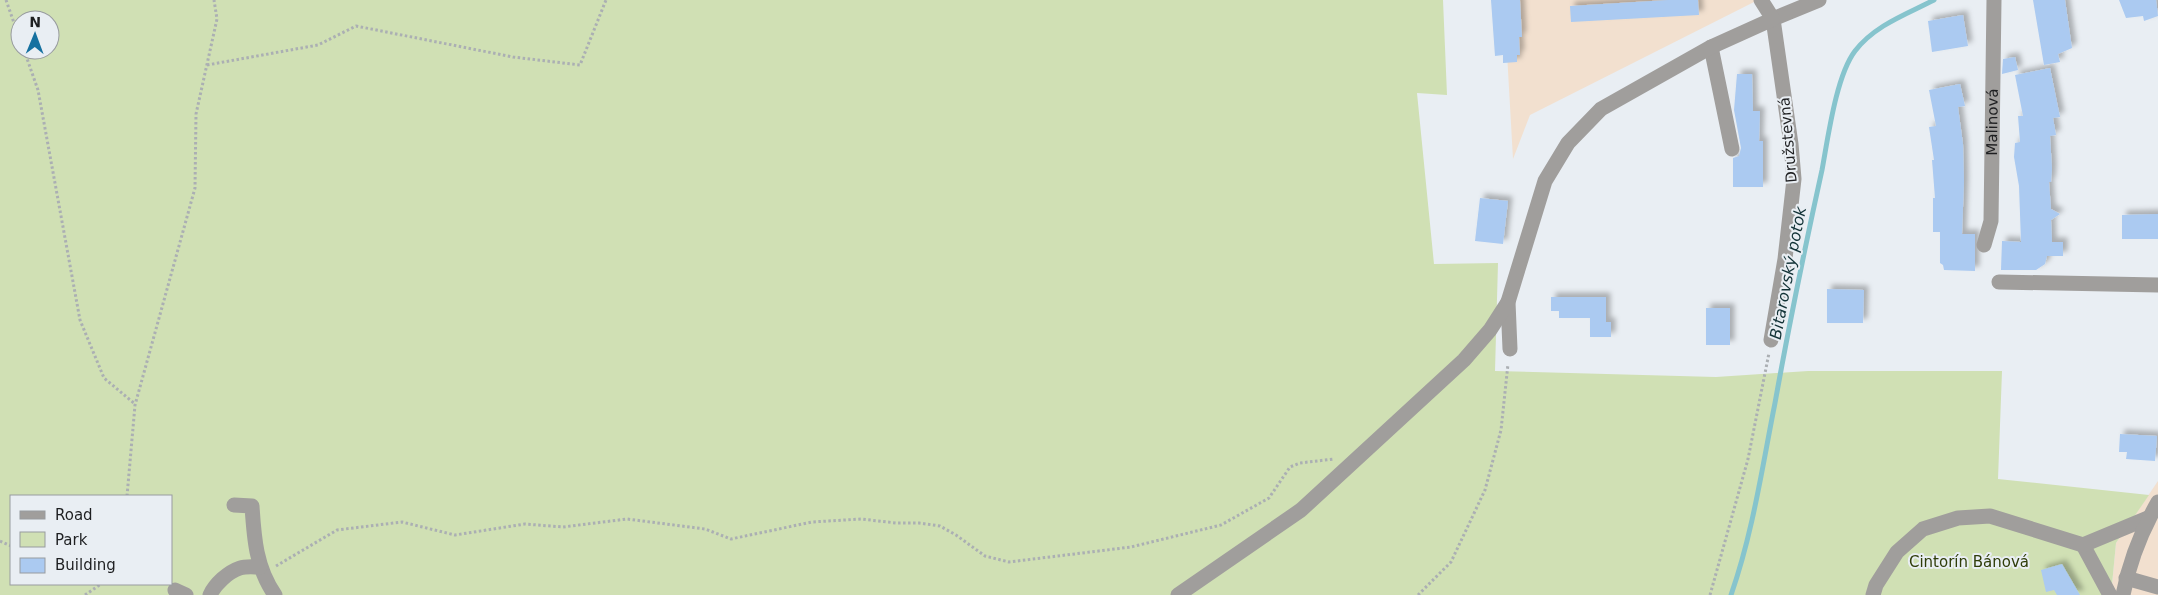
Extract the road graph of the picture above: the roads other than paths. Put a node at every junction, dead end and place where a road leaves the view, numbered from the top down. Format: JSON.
{"nodes":[{"id":1,"x":1761,"y":0,"type":"edge"},
{"id":2,"x":1819,"y":0,"type":"edge"},
{"id":3,"x":1994,"y":0,"type":"edge"},
{"id":4,"x":1773,"y":19,"type":"junction"},
{"id":5,"x":1711,"y":47,"type":"junction"},
{"id":6,"x":1732,"y":149,"type":"dead end"},
{"id":7,"x":1984,"y":245,"type":"dead end"},
{"id":8,"x":1999,"y":282,"type":"dead end"},
{"id":9,"x":2158,"y":285,"type":"edge"},
{"id":10,"x":1508,"y":302,"type":"junction"},
{"id":11,"x":1771,"y":340,"type":"road end"},
{"id":12,"x":1510,"y":349,"type":"road end"},
{"id":13,"x":2158,"y":502,"type":"edge"},
{"id":14,"x":234,"y":505,"type":"dead end"},
{"id":15,"x":2148,"y":518,"type":"junction"},
{"id":16,"x":2083,"y":545,"type":"junction"},
{"id":17,"x":260,"y":567,"type":"junction"},
{"id":18,"x":2126,"y":578,"type":"junction"},
{"id":19,"x":2158,"y":587,"type":"edge"},
{"id":20,"x":210,"y":595,"type":"edge"},
{"id":21,"x":275,"y":595,"type":"edge"},
{"id":22,"x":1178,"y":595,"type":"edge"},
{"id":23,"x":1873,"y":595,"type":"edge"},
{"id":24,"x":2110,"y":595,"type":"edge"},
{"id":25,"x":2123,"y":595,"type":"edge"}],
"edges":[{"from":1,"to":4,"type":"street"},
{"from":2,"to":4,"type":"street"},
{"from":3,"to":7,"type":"street","name":"Malinová"},
{"from":4,"to":5,"type":"street"},
{"from":4,"to":11,"type":"street","name":"Družstevná"},
{"from":5,"to":6,"type":"street"},
{"from":5,"to":10,"type":"street"},
{"from":8,"to":9,"type":"street"},
{"from":10,"to":12,"type":"street"},
{"from":10,"to":22,"type":"street"},
{"from":13,"to":15,"type":"street"},
{"from":14,"to":17,"type":"street"},
{"from":15,"to":16,"type":"street"},
{"from":15,"to":18,"type":"street"},
{"from":16,"to":23,"type":"street"},
{"from":16,"to":24,"type":"street"},
{"from":17,"to":20,"type":"street"},
{"from":17,"to":21,"type":"street"},
{"from":18,"to":19,"type":"street"},
{"from":18,"to":25,"type":"street"}]}
